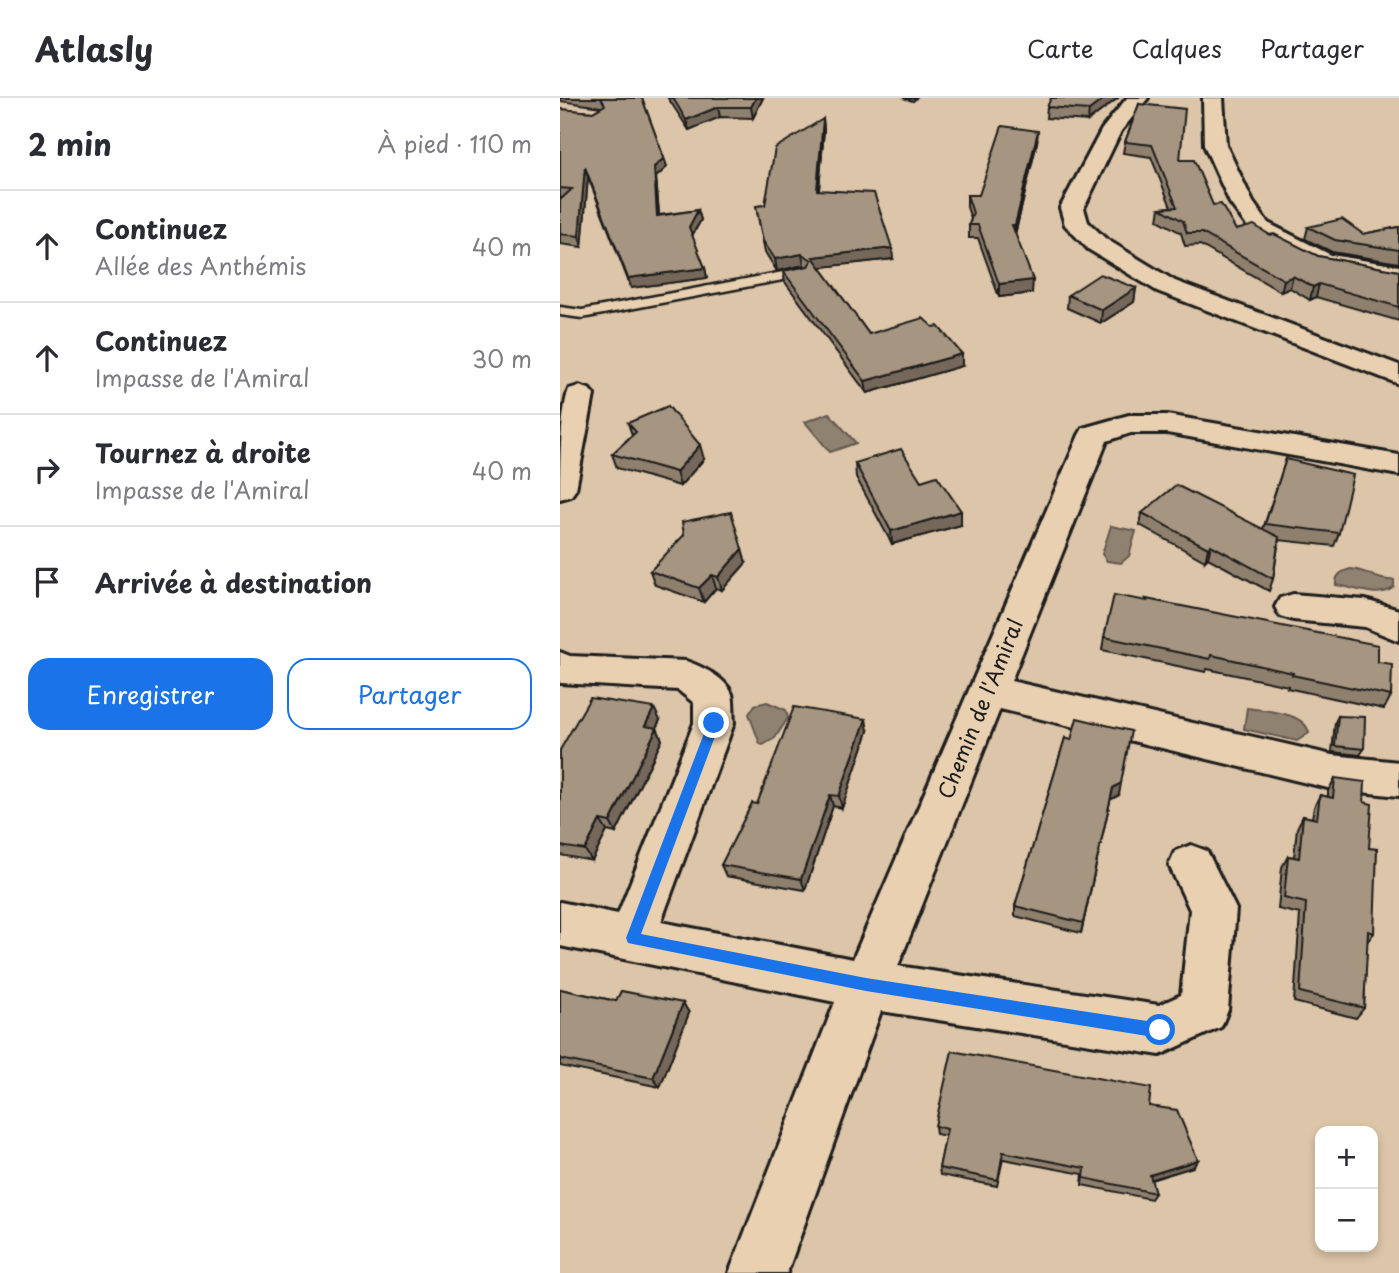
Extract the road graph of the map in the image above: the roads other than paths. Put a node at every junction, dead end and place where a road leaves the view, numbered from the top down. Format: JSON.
{"nodes":[{"id":1,"x":1138,"y":98,"type":"edge"},
{"id":2,"x":1213,"y":98,"type":"edge"},
{"id":3,"x":804,"y":272,"type":"edge"},
{"id":4,"x":1399,"y":274,"type":"edge"},
{"id":5,"x":560,"y":311,"type":"edge"},
{"id":6,"x":1399,"y":375,"type":"edge"},
{"id":7,"x":579,"y":395,"type":"dead end"},
{"id":8,"x":1399,"y":464,"type":"edge"},
{"id":9,"x":560,"y":489,"type":"edge"},
{"id":10,"x":1293,"y":607,"type":"dead end"},
{"id":11,"x":1399,"y":626,"type":"edge"},
{"id":12,"x":560,"y":667,"type":"edge"},
{"id":13,"x":988,"y":691,"type":"junction"},
{"id":14,"x":1399,"y":779,"type":"edge"},
{"id":15,"x":1191,"y":865,"type":"dead end"},
{"id":16,"x":560,"y":925,"type":"edge"},
{"id":17,"x":632,"y":938,"type":"junction"},
{"id":18,"x":866,"y":985,"type":"junction"},
{"id":19,"x":758,"y":1273,"type":"edge"}],
"edges":[{"from":1,"to":6,"type":"street"},
{"from":2,"to":4,"type":"street"},
{"from":3,"to":5,"type":"lane"},
{"from":7,"to":9,"type":"street"},
{"from":8,"to":13,"type":"street","name":"Chemin de l'Amiral"},
{"from":10,"to":11,"type":"street"},
{"from":12,"to":17,"type":"street"},
{"from":13,"to":14,"type":"street"},
{"from":13,"to":18,"type":"street","name":"Chemin de l'Amiral"},
{"from":15,"to":18,"type":"street"},
{"from":16,"to":17,"type":"street"},
{"from":17,"to":18,"type":"street"},
{"from":18,"to":19,"type":"street","name":"Chemin de l'Amiral"}]}
